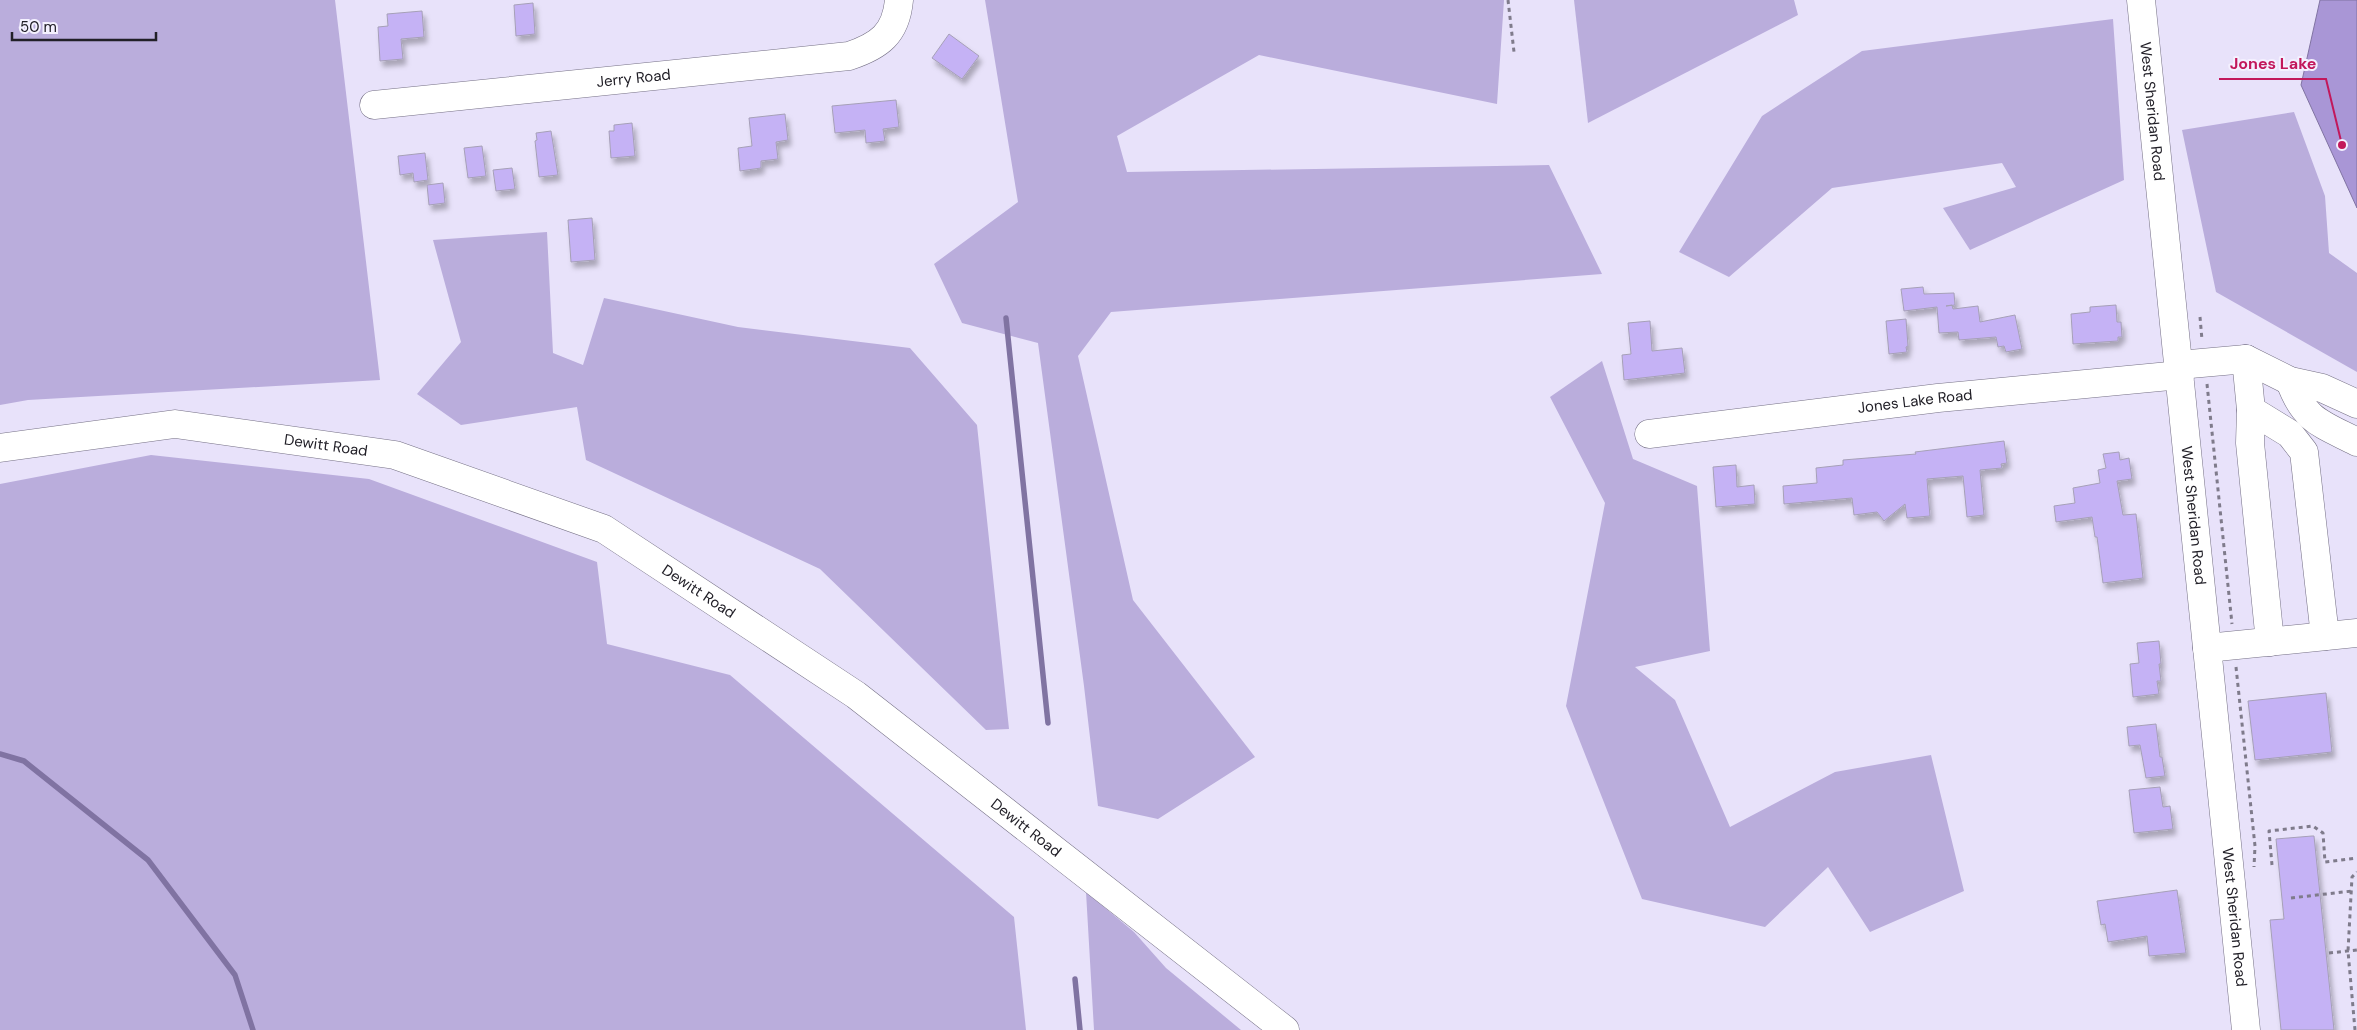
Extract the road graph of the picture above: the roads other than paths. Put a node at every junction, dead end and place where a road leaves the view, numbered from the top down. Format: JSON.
{"nodes":[{"id":1,"x":898,"y":0,"type":"edge"},
{"id":2,"x":2141,"y":0,"type":"edge"},
{"id":3,"x":374,"y":106,"type":"dead end"},
{"id":4,"x":2246,"y":359,"type":"junction"},
{"id":5,"x":2180,"y":370,"type":"junction"},
{"id":6,"x":2290,"y":381,"type":"junction"},
{"id":7,"x":2357,"y":404,"type":"edge"},
{"id":8,"x":2251,"y":410,"type":"junction"},
{"id":9,"x":1649,"y":434,"type":"dead end"},
{"id":10,"x":2357,"y":442,"type":"edge"},
{"id":11,"x":0,"y":448,"type":"edge"},
{"id":12,"x":2357,"y":633,"type":"edge"},
{"id":13,"x":2325,"y":636,"type":"junction"},
{"id":14,"x":2270,"y":642,"type":"junction"},
{"id":15,"x":2207,"y":648,"type":"junction"},
{"id":16,"x":1285,"y":1030,"type":"edge"},
{"id":17,"x":2246,"y":1030,"type":"edge"}],
"edges":[{"from":1,"to":3,"type":"street","name":"Jerry Road"},
{"from":2,"to":5,"type":"street","name":"West Sheridan Road"},
{"from":4,"to":5,"type":"street","name":"Jones Lake Road"},
{"from":4,"to":6,"type":"street"},
{"from":4,"to":8,"type":"street"},
{"from":5,"to":9,"type":"street","name":"Jones Lake Road"},
{"from":5,"to":15,"type":"street","name":"West Sheridan Road"},
{"from":6,"to":7,"type":"street"},
{"from":6,"to":10,"type":"street"},
{"from":8,"to":13,"type":"street"},
{"from":8,"to":14,"type":"street"},
{"from":11,"to":16,"type":"street","name":"Dewitt Road"},
{"from":12,"to":13,"type":"street"},
{"from":13,"to":14,"type":"street"},
{"from":14,"to":15,"type":"street"},
{"from":15,"to":17,"type":"street","name":"West Sheridan Road"}]}
